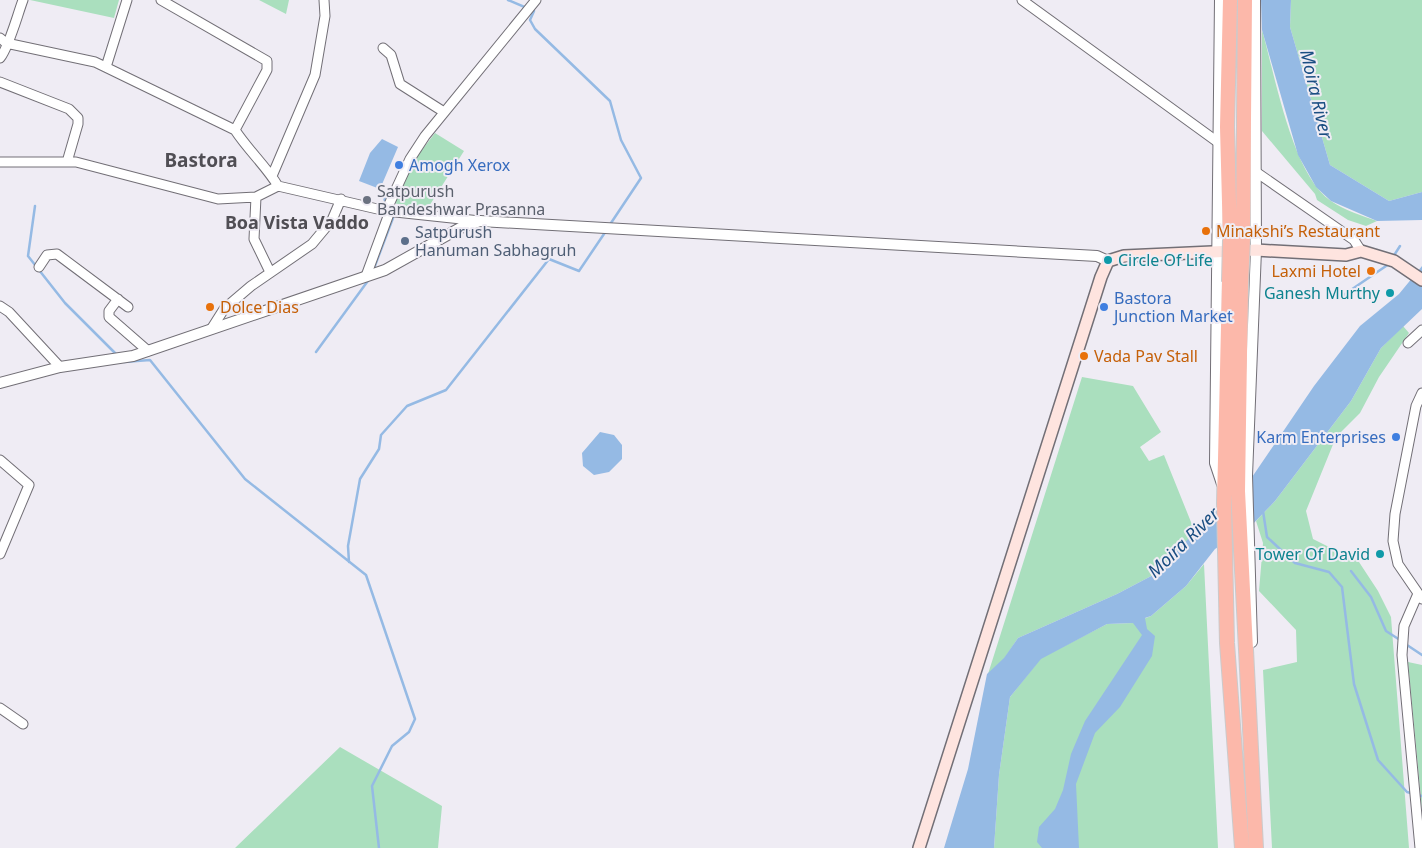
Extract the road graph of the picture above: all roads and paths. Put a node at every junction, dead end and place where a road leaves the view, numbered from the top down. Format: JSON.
{"nodes":[{"id":1,"x":23,"y":0,"type":"edge"},
{"id":2,"x":127,"y":0,"type":"edge"},
{"id":3,"x":161,"y":0,"type":"edge"},
{"id":4,"x":324,"y":0,"type":"edge"},
{"id":5,"x":1022,"y":0,"type":"edge"},
{"id":6,"x":1220,"y":0,"type":"edge"},
{"id":7,"x":1230,"y":0,"type":"edge"},
{"id":8,"x":1245,"y":0,"type":"edge"},
{"id":9,"x":1255,"y":0,"type":"edge"},
{"id":10,"x":531,"y":6,"type":"edge"},
{"id":11,"x":3,"y":40,"type":"edge"},
{"id":12,"x":383,"y":48,"type":"dead end"},
{"id":13,"x":0,"y":58,"type":"edge"},
{"id":14,"x":106,"y":67,"type":"junction"},
{"id":15,"x":0,"y":82,"type":"edge"},
{"id":16,"x":444,"y":112,"type":"junction"},
{"id":17,"x":235,"y":130,"type":"junction"},
{"id":18,"x":1219,"y":143,"type":"junction"},
{"id":19,"x":0,"y":162,"type":"edge"},
{"id":20,"x":67,"y":162,"type":"junction"},
{"id":21,"x":1256,"y":172,"type":"junction"},
{"id":22,"x":272,"y":176,"type":"junction"},
{"id":23,"x":278,"y":186,"type":"junction"},
{"id":24,"x":256,"y":197,"type":"junction"},
{"id":25,"x":341,"y":199,"type":"junction"},
{"id":26,"x":388,"y":209,"type":"junction"},
{"id":27,"x":480,"y":221,"type":"junction"},
{"id":28,"x":1237,"y":239,"type":"junction"},
{"id":29,"x":1256,"y":250,"type":"junction"},
{"id":30,"x":1361,"y":251,"type":"junction"},
{"id":31,"x":1218,"y":254,"type":"junction"},
{"id":32,"x":1108,"y":261,"type":"junction"},
{"id":33,"x":39,"y":267,"type":"dead end"},
{"id":34,"x":1406,"y":270,"type":"junction"},
{"id":35,"x":270,"y":272,"type":"junction"},
{"id":36,"x":370,"y":274,"type":"junction"},
{"id":37,"x":1422,"y":280,"type":"edge"},
{"id":38,"x":1422,"y":288,"type":"edge"},
{"id":39,"x":118,"y":299,"type":"junction"},
{"id":40,"x":0,"y":306,"type":"edge"},
{"id":41,"x":128,"y":307,"type":"dead end"},
{"id":42,"x":212,"y":328,"type":"junction"},
{"id":43,"x":1422,"y":330,"type":"edge"},
{"id":44,"x":1408,"y":342,"type":"dead end"},
{"id":45,"x":148,"y":351,"type":"junction"},
{"id":46,"x":60,"y":367,"type":"junction"},
{"id":47,"x":0,"y":384,"type":"edge"},
{"id":48,"x":1422,"y":393,"type":"edge"},
{"id":49,"x":0,"y":460,"type":"edge"},
{"id":50,"x":1229,"y":495,"type":"junction"},
{"id":51,"x":0,"y":554,"type":"edge"},
{"id":52,"x":1246,"y":565,"type":"junction"},
{"id":53,"x":1420,"y":598,"type":"edge"},
{"id":54,"x":0,"y":708,"type":"edge"},
{"id":55,"x":23,"y":724,"type":"dead end"},
{"id":56,"x":919,"y":848,"type":"edge"},
{"id":57,"x":1242,"y":848,"type":"edge"},
{"id":58,"x":1256,"y":848,"type":"edge"},
{"id":59,"x":1262,"y":848,"type":"edge"},
{"id":60,"x":1420,"y":848,"type":"edge"}],
"edges":[{"from":1,"to":11,"type":"street"},
{"from":2,"to":14,"type":"street"},
{"from":3,"to":17,"type":"street"},
{"from":4,"to":22,"type":"street"},
{"from":5,"to":18,"type":"street"},
{"from":6,"to":18,"type":"street"},
{"from":7,"to":28,"type":"highway"},
{"from":8,"to":28,"type":"highway"},
{"from":9,"to":21,"type":"street"},
{"from":10,"to":16,"type":"street"},
{"from":11,"to":13,"type":"street"},
{"from":11,"to":14,"type":"street"},
{"from":12,"to":16,"type":"street"},
{"from":14,"to":17,"type":"street"},
{"from":15,"to":20,"type":"street"},
{"from":16,"to":26,"type":"street"},
{"from":17,"to":22,"type":"street"},
{"from":18,"to":31,"type":"street"},
{"from":19,"to":20,"type":"street"},
{"from":20,"to":24,"type":"street"},
{"from":21,"to":29,"type":"street"},
{"from":21,"to":30,"type":"street"},
{"from":22,"to":23,"type":"street"},
{"from":23,"to":24,"type":"street"},
{"from":23,"to":25,"type":"street"},
{"from":24,"to":35,"type":"street"},
{"from":25,"to":26,"type":"street"},
{"from":25,"to":35,"type":"street"},
{"from":26,"to":27,"type":"street"},
{"from":26,"to":36,"type":"street"},
{"from":27,"to":32,"type":"street"},
{"from":27,"to":36,"type":"street"},
{"from":28,"to":50,"type":"highway","bridge":true},
{"from":29,"to":30,"type":"main road"},
{"from":29,"to":31,"type":"main road"},
{"from":29,"to":52,"type":"street"},
{"from":30,"to":34,"type":"main road"},
{"from":31,"to":32,"type":"main road"},
{"from":31,"to":50,"type":"street"},
{"from":32,"to":56,"type":"main road"},
{"from":33,"to":39,"type":"street"},
{"from":34,"to":37,"type":"main road"},
{"from":34,"to":38,"type":"main road"},
{"from":35,"to":42,"type":"street"},
{"from":36,"to":42,"type":"street"},
{"from":39,"to":41,"type":"street"},
{"from":39,"to":45,"type":"street"},
{"from":40,"to":46,"type":"street"},
{"from":42,"to":45,"type":"street"},
{"from":43,"to":44,"type":"street"},
{"from":45,"to":46,"type":"street"},
{"from":46,"to":47,"type":"street"},
{"from":48,"to":53,"type":"street"},
{"from":49,"to":51,"type":"street"},
{"from":50,"to":52,"type":"highway"},
{"from":50,"to":57,"type":"highway"},
{"from":52,"to":58,"type":"highway"},
{"from":52,"to":59,"type":"street"},
{"from":53,"to":60,"type":"street"},
{"from":54,"to":55,"type":"street"}]}
